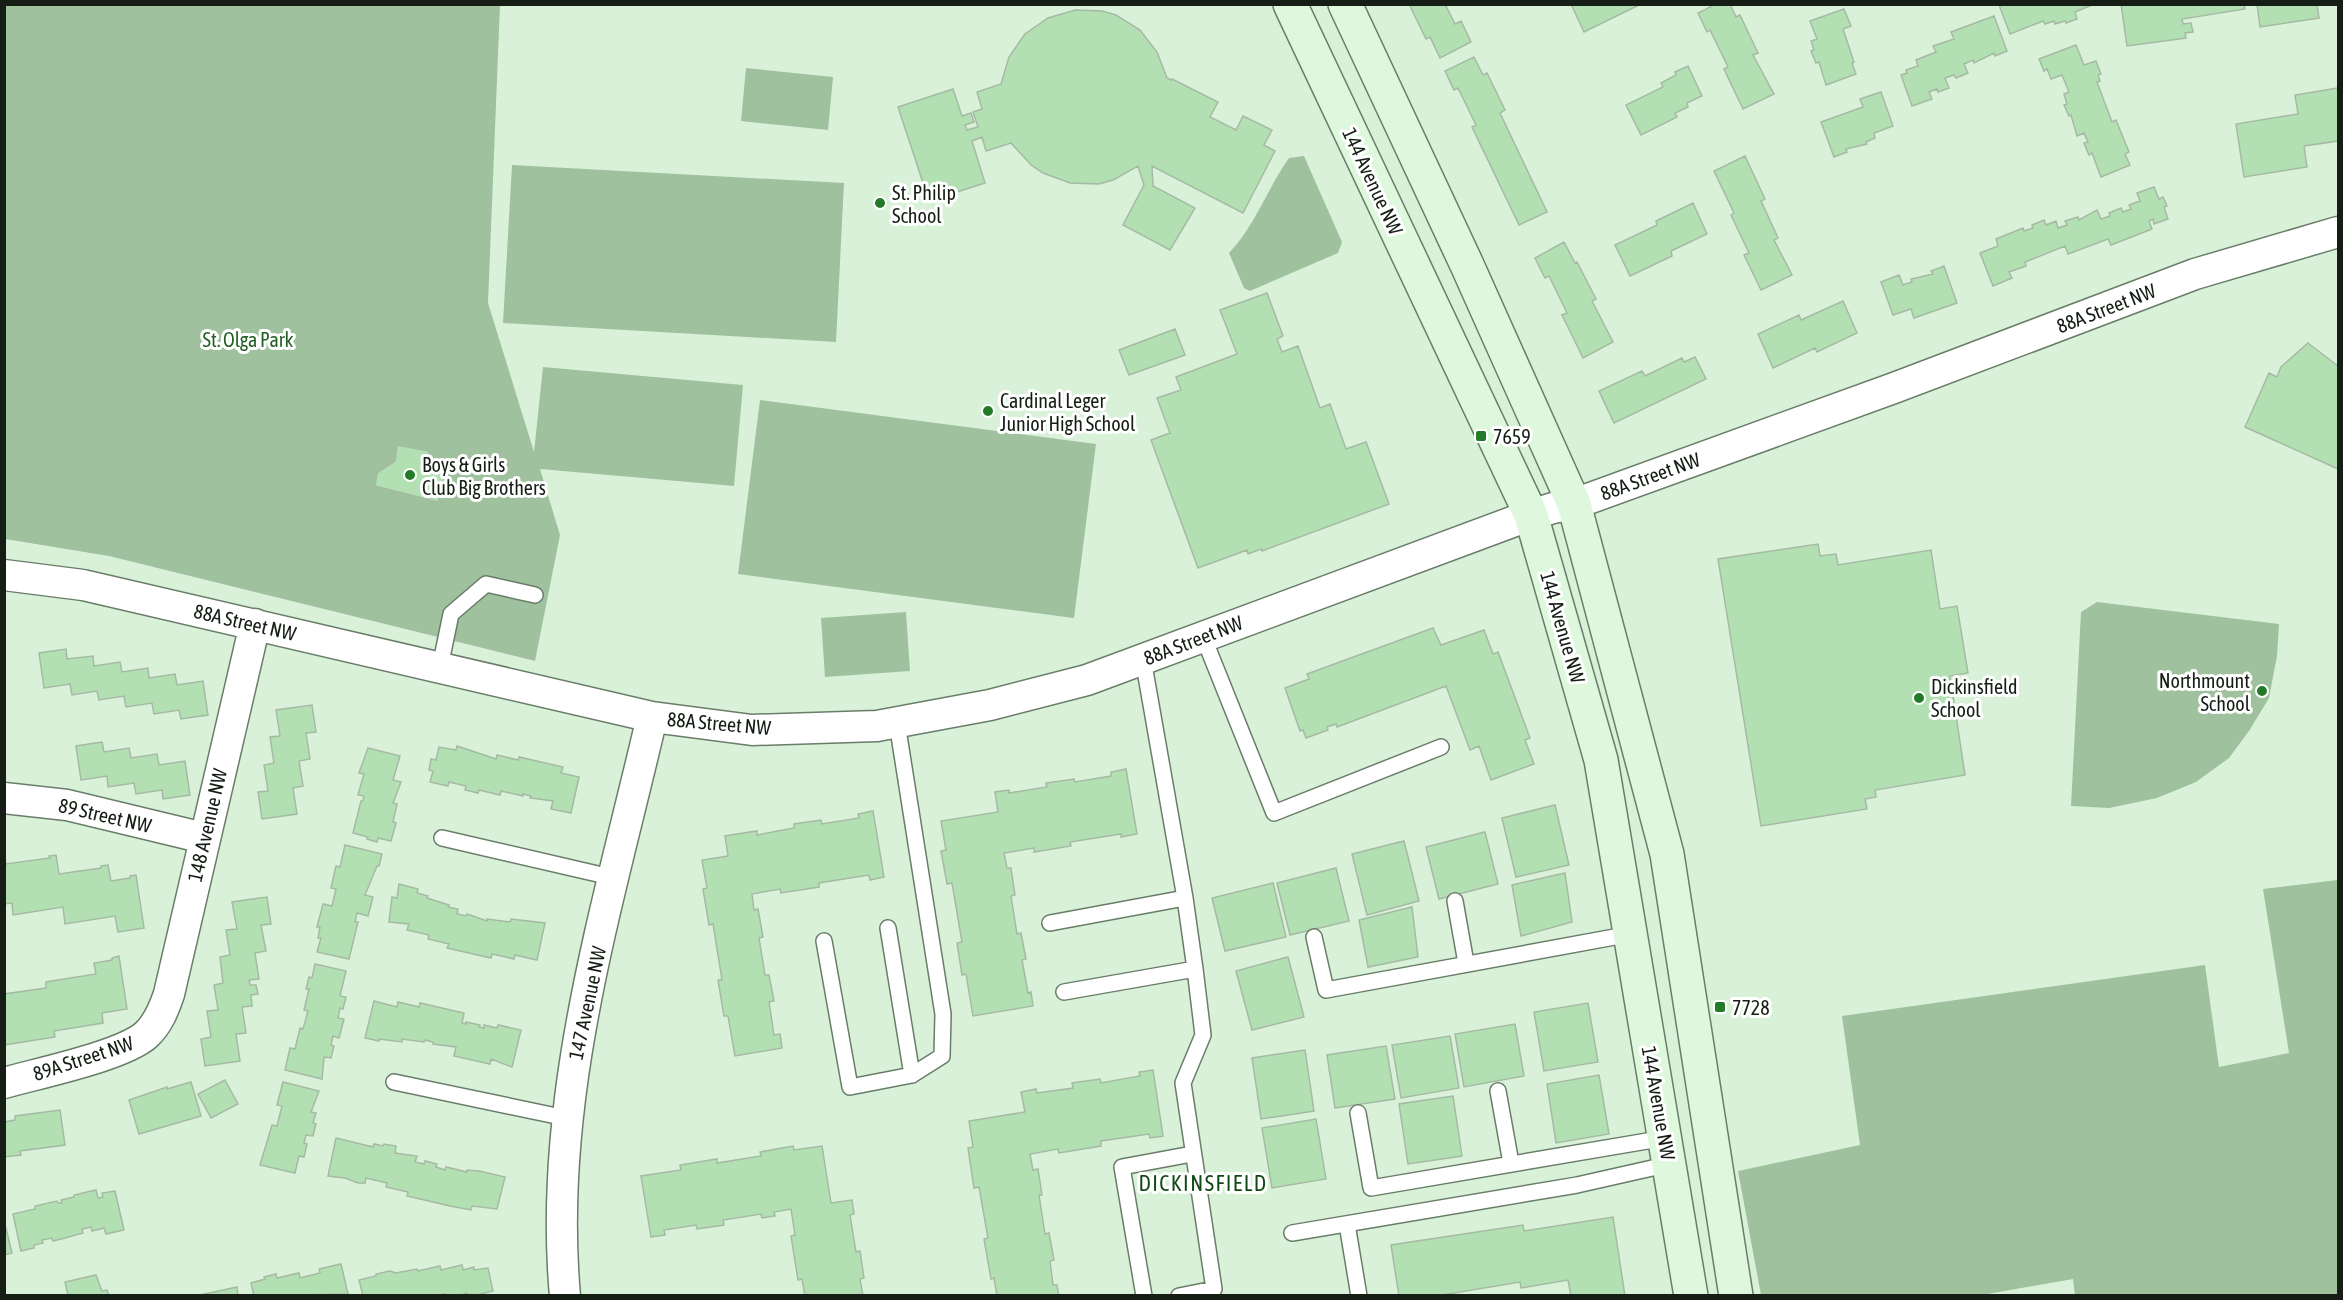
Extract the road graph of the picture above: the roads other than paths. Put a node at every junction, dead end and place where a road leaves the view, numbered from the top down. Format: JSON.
{"nodes":[{"id":1,"x":1290,"y":4,"type":"edge"},
{"id":2,"x":1345,"y":4,"type":"edge"},
{"id":3,"x":2338,"y":232,"type":"edge"},
{"id":4,"x":1574,"y":504,"type":"junction"},
{"id":5,"x":1531,"y":515,"type":"junction"},
{"id":6,"x":4,"y":575,"type":"edge"},
{"id":7,"x":535,"y":595,"type":"dead end"},
{"id":8,"x":255,"y":624,"type":"junction"},
{"id":9,"x":1203,"y":636,"type":"junction"},
{"id":10,"x":1143,"y":659,"type":"junction"},
{"id":11,"x":440,"y":667,"type":"junction"},
{"id":12,"x":652,"y":717,"type":"junction"},
{"id":13,"x":897,"y":723,"type":"junction"},
{"id":14,"x":1441,"y":747,"type":"dead end"},
{"id":15,"x":4,"y":798,"type":"edge"},
{"id":16,"x":204,"y":838,"type":"junction"},
{"id":17,"x":442,"y":838,"type":"dead end"},
{"id":18,"x":615,"y":878,"type":"junction"},
{"id":19,"x":1185,"y":898,"type":"junction"},
{"id":20,"x":1455,"y":901,"type":"dead end"},
{"id":21,"x":1050,"y":923,"type":"dead end"},
{"id":22,"x":888,"y":928,"type":"dead end"},
{"id":23,"x":1631,"y":934,"type":"junction"},
{"id":24,"x":1314,"y":937,"type":"dead end"},
{"id":25,"x":824,"y":941,"type":"dead end"},
{"id":26,"x":1466,"y":963,"type":"junction"},
{"id":27,"x":1195,"y":969,"type":"junction"},
{"id":28,"x":1064,"y":992,"type":"dead end"},
{"id":29,"x":155,"y":1024,"type":"joint"},
{"id":30,"x":912,"y":1075,"type":"junction"},
{"id":31,"x":394,"y":1082,"type":"dead end"},
{"id":32,"x":4,"y":1083,"type":"edge"},
{"id":33,"x":1498,"y":1091,"type":"dead end"},
{"id":34,"x":1358,"y":1113,"type":"dead end"},
{"id":35,"x":566,"y":1119,"type":"junction"},
{"id":36,"x":1667,"y":1151,"type":"junction"},
{"id":37,"x":1192,"y":1154,"type":"junction"},
{"id":38,"x":1511,"y":1163,"type":"junction"},
{"id":39,"x":1347,"y":1224,"type":"junction"},
{"id":40,"x":1292,"y":1233,"type":"dead end"},
{"id":41,"x":565,"y":1296,"type":"edge"},
{"id":42,"x":1144,"y":1296,"type":"edge"},
{"id":43,"x":1179,"y":1296,"type":"edge"},
{"id":44,"x":1359,"y":1296,"type":"edge"},
{"id":45,"x":1691,"y":1296,"type":"edge"},
{"id":46,"x":1736,"y":1296,"type":"edge"}],
"edges":[{"from":1,"to":5,"type":"street","name":"144 Avenue NW"},
{"from":2,"to":4,"type":"street"},
{"from":3,"to":4,"type":"street","name":"88A Street NW"},
{"from":4,"to":5,"type":"street","name":"88A Street NW"},
{"from":4,"to":46,"type":"street"},
{"from":5,"to":9,"type":"street","name":"88A Street NW"},
{"from":5,"to":23,"type":"street","name":"144 Avenue NW"},
{"from":6,"to":8,"type":"street","name":"88A Street NW"},
{"from":7,"to":11,"type":"lane"},
{"from":8,"to":11,"type":"street","name":"88A Street NW"},
{"from":8,"to":16,"type":"street","name":"148 Avenue NW"},
{"from":9,"to":10,"type":"street","name":"88A Street NW"},
{"from":9,"to":14,"type":"lane"},
{"from":10,"to":13,"type":"street","name":"88A Street NW"},
{"from":10,"to":19,"type":"lane"},
{"from":11,"to":12,"type":"street","name":"88A Street NW"},
{"from":12,"to":13,"type":"street","name":"88A Street NW"},
{"from":12,"to":18,"type":"street","name":"147 Avenue NW"},
{"from":13,"to":30,"type":"lane"},
{"from":15,"to":16,"type":"street","name":"89 Street NW"},
{"from":16,"to":29,"type":"street","name":"148 Avenue NW"},
{"from":17,"to":18,"type":"lane"},
{"from":18,"to":35,"type":"street","name":"147 Avenue NW"},
{"from":19,"to":21,"type":"lane"},
{"from":19,"to":27,"type":"lane"},
{"from":20,"to":26,"type":"lane"},
{"from":22,"to":30,"type":"lane"},
{"from":23,"to":26,"type":"lane"},
{"from":23,"to":36,"type":"street","name":"144 Avenue NW"},
{"from":24,"to":26,"type":"lane"},
{"from":25,"to":30,"type":"lane"},
{"from":27,"to":28,"type":"lane"},
{"from":27,"to":37,"type":"lane"},
{"from":29,"to":32,"type":"street","name":"89A Street NW"},
{"from":31,"to":35,"type":"lane"},
{"from":33,"to":38,"type":"lane"},
{"from":34,"to":38,"type":"lane"},
{"from":35,"to":41,"type":"street","name":"147 Avenue NW"},
{"from":36,"to":38,"type":"lane"},
{"from":36,"to":39,"type":"lane"},
{"from":36,"to":45,"type":"street","name":"144 Avenue NW"},
{"from":37,"to":42,"type":"lane"},
{"from":37,"to":43,"type":"lane"},
{"from":39,"to":40,"type":"lane"},
{"from":39,"to":44,"type":"lane"}]}
